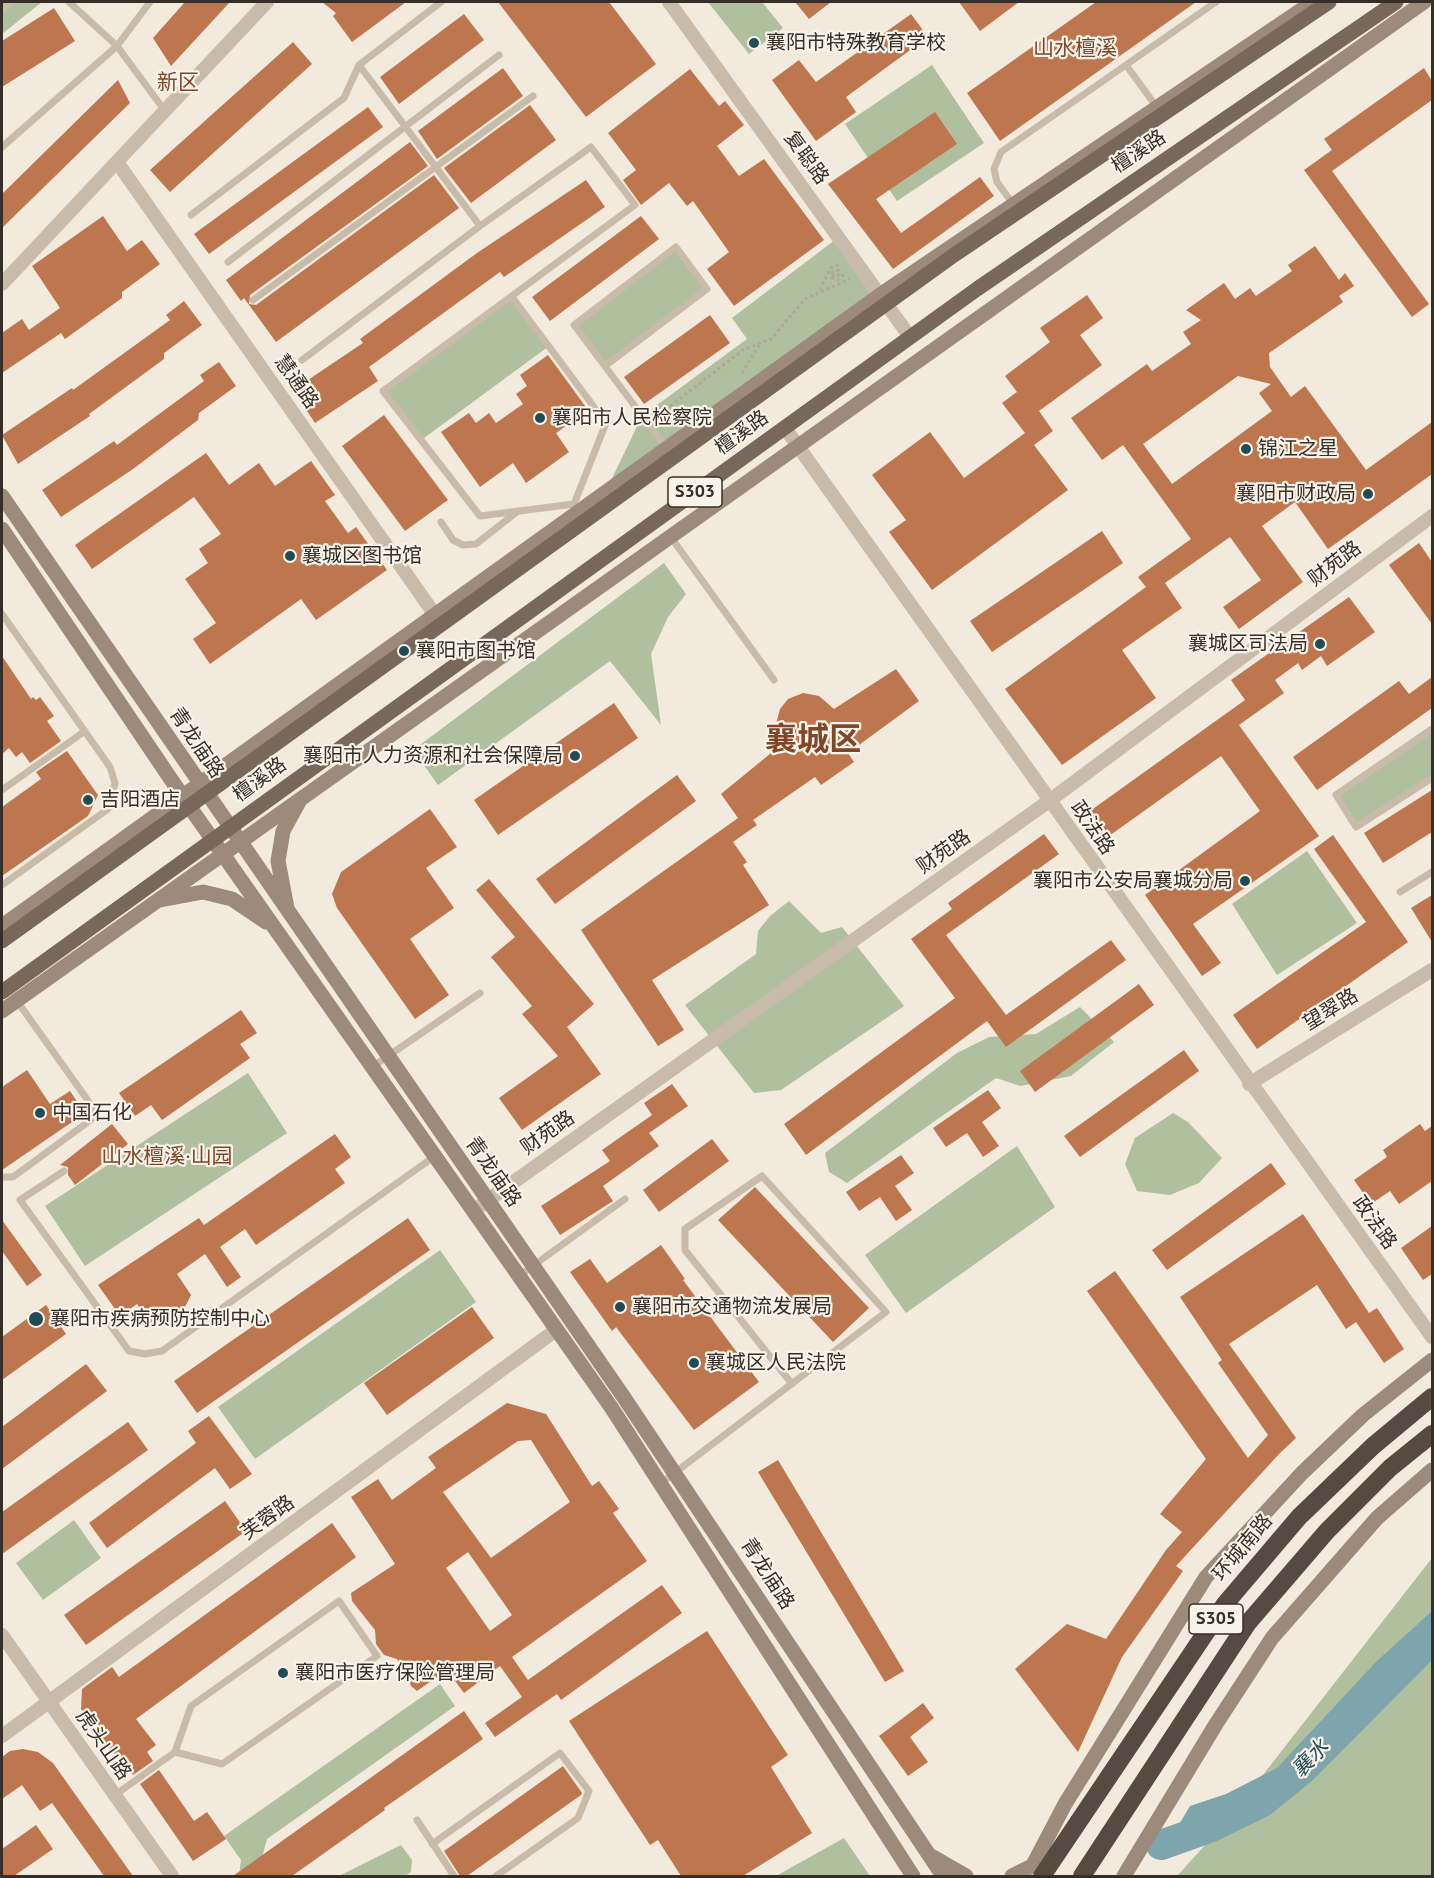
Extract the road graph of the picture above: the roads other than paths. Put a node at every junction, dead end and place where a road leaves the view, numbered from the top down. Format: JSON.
{"nodes":[{"id":1,"x":10,"y":2,"type":"edge"},
{"id":2,"x":69,"y":2,"type":"edge"},
{"id":3,"x":150,"y":2,"type":"edge"},
{"id":4,"x":267,"y":2,"type":"edge"},
{"id":5,"x":441,"y":2,"type":"edge"},
{"id":6,"x":669,"y":2,"type":"edge"},
{"id":7,"x":1216,"y":2,"type":"edge"},
{"id":8,"x":1313,"y":2,"type":"edge"},
{"id":9,"x":1329,"y":2,"type":"edge"},
{"id":10,"x":1396,"y":2,"type":"edge"},
{"id":11,"x":1424,"y":2,"type":"edge"},
{"id":12,"x":2,"y":9,"type":"edge"},
{"id":13,"x":117,"y":46,"type":"junction"},
{"id":14,"x":499,"y":55,"type":"dead end"},
{"id":15,"x":359,"y":65,"type":"junction"},
{"id":16,"x":1126,"y":65,"type":"junction"},
{"id":17,"x":533,"y":96,"type":"dead end"},
{"id":18,"x":1156,"y":106,"type":"junction"},
{"id":19,"x":165,"y":111,"type":"junction"},
{"id":20,"x":406,"y":127,"type":"junction"},
{"id":21,"x":2,"y":147,"type":"edge"},
{"id":22,"x":117,"y":162,"type":"junction"},
{"id":23,"x":435,"y":166,"type":"junction"},
{"id":24,"x":1013,"y":204,"type":"junction"},
{"id":25,"x":191,"y":215,"type":"dead end"},
{"id":26,"x":480,"y":226,"type":"junction"},
{"id":27,"x":228,"y":262,"type":"dead end"},
{"id":28,"x":2,"y":284,"type":"edge"},
{"id":29,"x":512,"y":297,"type":"junction"},
{"id":30,"x":883,"y":299,"type":"junction"},
{"id":31,"x":253,"y":300,"type":"dead end"},
{"id":32,"x":910,"y":337,"type":"junction"},
{"id":33,"x":302,"y":360,"type":"dead end"},
{"id":34,"x":605,"y":366,"type":"junction"},
{"id":35,"x":784,"y":428,"type":"junction"},
{"id":36,"x":797,"y":446,"type":"junction"},
{"id":37,"x":667,"y":449,"type":"junction"},
{"id":38,"x":2,"y":496,"type":"edge"},
{"id":39,"x":518,"y":511,"type":"junction"},
{"id":40,"x":581,"y":511,"type":"junction"},
{"id":41,"x":1432,"y":516,"type":"edge"},
{"id":42,"x":441,"y":522,"type":"dead end"},
{"id":43,"x":2,"y":529,"type":"edge"},
{"id":44,"x":670,"y":536,"type":"junction"},
{"id":45,"x":2,"y":614,"type":"edge"},
{"id":46,"x":439,"y":620,"type":"junction"},
{"id":47,"x":774,"y":680,"type":"dead end"},
{"id":48,"x":85,"y":731,"type":"junction"},
{"id":49,"x":1432,"y":731,"type":"edge"},
{"id":50,"x":1432,"y":778,"type":"edge"},
{"id":51,"x":2,"y":790,"type":"edge"},
{"id":52,"x":202,"y":790,"type":"junction"},
{"id":53,"x":302,"y":796,"type":"junction"},
{"id":54,"x":186,"y":801,"type":"junction"},
{"id":55,"x":1049,"y":801,"type":"junction"},
{"id":56,"x":229,"y":828,"type":"junction"},
{"id":57,"x":213,"y":840,"type":"junction"},
{"id":58,"x":238,"y":842,"type":"junction"},
{"id":59,"x":222,"y":853,"type":"junction"},
{"id":60,"x":1432,"y":872,"type":"edge"},
{"id":61,"x":2,"y":885,"type":"edge"},
{"id":62,"x":1400,"y":892,"type":"dead end"},
{"id":63,"x":154,"y":901,"type":"junction"},
{"id":64,"x":289,"y":914,"type":"junction"},
{"id":65,"x":2,"y":926,"type":"edge"},
{"id":66,"x":275,"y":928,"type":"junction"},
{"id":67,"x":2,"y":941,"type":"edge"},
{"id":68,"x":1432,"y":970,"type":"edge"},
{"id":69,"x":2,"y":992,"type":"edge"},
{"id":70,"x":480,"y":993,"type":"dead end"},
{"id":71,"x":17,"y":1000,"type":"junction"},
{"id":72,"x":2,"y":1011,"type":"edge"},
{"id":73,"x":387,"y":1056,"type":"junction"},
{"id":74,"x":372,"y":1067,"type":"junction"},
{"id":75,"x":1249,"y":1084,"type":"junction"},
{"id":76,"x":435,"y":1156,"type":"junction"},
{"id":77,"x":64,"y":1171,"type":"dead end"},
{"id":78,"x":2,"y":1177,"type":"edge"},
{"id":79,"x":625,"y":1199,"type":"dead end"},
{"id":80,"x":487,"y":1200,"type":"junction"},
{"id":81,"x":473,"y":1210,"type":"junction"},
{"id":82,"x":532,"y":1266,"type":"junction"},
{"id":83,"x":519,"y":1276,"type":"junction"},
{"id":84,"x":556,"y":1330,"type":"junction"},
{"id":85,"x":1432,"y":1337,"type":"edge"},
{"id":86,"x":1432,"y":1360,"type":"edge"},
{"id":87,"x":792,"y":1384,"type":"junction"},
{"id":88,"x":1432,"y":1397,"type":"edge"},
{"id":89,"x":1432,"y":1434,"type":"edge"},
{"id":90,"x":1432,"y":1470,"type":"edge"},
{"id":91,"x":675,"y":1473,"type":"junction"},
{"id":92,"x":660,"y":1484,"type":"junction"},
{"id":93,"x":2,"y":1635,"type":"edge"},
{"id":94,"x":49,"y":1702,"type":"junction"},
{"id":95,"x":2,"y":1736,"type":"edge"},
{"id":96,"x":175,"y":1752,"type":"junction"},
{"id":97,"x":115,"y":1795,"type":"junction"},
{"id":98,"x":417,"y":1820,"type":"dead end"},
{"id":99,"x":432,"y":1844,"type":"junction"},
{"id":100,"x":928,"y":1854,"type":"junction"},
{"id":101,"x":1037,"y":1871,"type":"edge"},
{"id":102,"x":172,"y":1876,"type":"edge"},
{"id":103,"x":454,"y":1876,"type":"edge"},
{"id":104,"x":496,"y":1876,"type":"edge"},
{"id":105,"x":913,"y":1876,"type":"edge"},
{"id":106,"x":943,"y":1876,"type":"edge"},
{"id":107,"x":966,"y":1876,"type":"edge"},
{"id":108,"x":1012,"y":1876,"type":"edge"},
{"id":109,"x":1082,"y":1876,"type":"edge"},
{"id":110,"x":1124,"y":1876,"type":"edge"}],
"edges":[{"from":1,"to":12,"type":"lane"},
{"from":2,"to":13,"type":"lane"},
{"from":3,"to":13,"type":"lane"},
{"from":4,"to":19,"type":"street"},
{"from":5,"to":15,"type":"lane"},
{"from":6,"to":30,"type":"street","name":"复聪路"},
{"from":7,"to":16,"type":"lane"},
{"from":8,"to":18,"type":"street"},
{"from":9,"to":30,"type":"main road","name":"檀溪路","number":"S303"},
{"from":10,"to":32,"type":"main road","name":"檀溪路","number":"S303"},
{"from":11,"to":36,"type":"street"},
{"from":13,"to":19,"type":"lane"},
{"from":13,"to":21,"type":"lane"},
{"from":14,"to":20,"type":"lane"},
{"from":15,"to":20,"type":"lane"},
{"from":15,"to":25,"type":"lane"},
{"from":16,"to":18,"type":"lane"},
{"from":16,"to":24,"type":"lane"},
{"from":17,"to":23,"type":"lane"},
{"from":18,"to":24,"type":"street"},
{"from":19,"to":22,"type":"street"},
{"from":20,"to":23,"type":"lane"},
{"from":20,"to":27,"type":"lane"},
{"from":22,"to":28,"type":"street"},
{"from":22,"to":46,"type":"street","name":"慧通路"},
{"from":23,"to":26,"type":"lane"},
{"from":23,"to":31,"type":"lane"},
{"from":24,"to":30,"type":"street"},
{"from":26,"to":29,"type":"lane"},
{"from":26,"to":33,"type":"lane"},
{"from":29,"to":39,"type":"lane"},
{"from":29,"to":40,"type":"lane"},
{"from":30,"to":32,"type":"street","name":"复聪路"},
{"from":30,"to":37,"type":"street"},
{"from":30,"to":40,"type":"main road","name":"檀溪路","number":"S303"},
{"from":32,"to":35,"type":"main road","name":"檀溪路","number":"S303"},
{"from":34,"to":34,"type":"lane"},
{"from":34,"to":37,"type":"lane"},
{"from":35,"to":36,"type":"street","name":"政法路"},
{"from":35,"to":56,"type":"main road","name":"檀溪路","number":"S303"},
{"from":36,"to":44,"type":"street"},
{"from":36,"to":55,"type":"street","name":"政法路"},
{"from":37,"to":40,"type":"street"},
{"from":38,"to":52,"type":"street","name":"青龙庙路"},
{"from":39,"to":40,"type":"lane"},
{"from":39,"to":42,"type":"lane"},
{"from":40,"to":46,"type":"main road","name":"檀溪路","number":"S303"},
{"from":41,"to":55,"type":"street","name":"财苑路"},
{"from":43,"to":54,"type":"street","name":"青龙庙路"},
{"from":44,"to":47,"type":"lane"},
{"from":44,"to":53,"type":"street"},
{"from":45,"to":48,"type":"lane"},
{"from":46,"to":52,"type":"main road","name":"檀溪路","number":"S303"},
{"from":48,"to":51,"type":"lane"},
{"from":48,"to":61,"type":"lane"},
{"from":49,"to":50,"type":"lane"},
{"from":52,"to":54,"type":"main road","name":"檀溪路","number":"S303"},
{"from":52,"to":56,"type":"street","name":"青龙庙路"},
{"from":53,"to":58,"type":"street"},
{"from":53,"to":64,"type":"street"},
{"from":54,"to":57,"type":"street","name":"青龙庙路"},
{"from":54,"to":65,"type":"street"},
{"from":54,"to":67,"type":"main road","name":"檀溪路","number":"S303"},
{"from":55,"to":75,"type":"street","name":"政法路"},
{"from":55,"to":80,"type":"street","name":"财苑路"},
{"from":56,"to":57,"type":"main road","name":"檀溪路","number":"S303"},
{"from":56,"to":58,"type":"street","name":"青龙庙路"},
{"from":57,"to":59,"type":"street","name":"青龙庙路"},
{"from":57,"to":69,"type":"main road","name":"檀溪路","number":"S303"},
{"from":58,"to":59,"type":"street"},
{"from":58,"to":64,"type":"street","name":"青龙庙路"},
{"from":59,"to":63,"type":"street"},
{"from":59,"to":66,"type":"street","name":"青龙庙路"},
{"from":60,"to":62,"type":"lane"},
{"from":63,"to":66,"type":"street"},
{"from":63,"to":71,"type":"street"},
{"from":64,"to":73,"type":"street","name":"青龙庙路"},
{"from":66,"to":74,"type":"street","name":"青龙庙路"},
{"from":68,"to":75,"type":"street","name":"望翠路"},
{"from":70,"to":73,"type":"lane"},
{"from":71,"to":72,"type":"street"},
{"from":71,"to":78,"type":"lane"},
{"from":73,"to":74,"type":"lane"},
{"from":73,"to":80,"type":"street","name":"青龙庙路"},
{"from":74,"to":76,"type":"street","name":"青龙庙路"},
{"from":75,"to":85,"type":"street","name":"政法路"},
{"from":76,"to":77,"type":"lane"},
{"from":76,"to":81,"type":"street","name":"青龙庙路"},
{"from":79,"to":82,"type":"lane"},
{"from":80,"to":81,"type":"street","name":"财苑路"},
{"from":80,"to":82,"type":"street","name":"青龙庙路"},
{"from":81,"to":83,"type":"street","name":"青龙庙路"},
{"from":82,"to":83,"type":"lane"},
{"from":82,"to":91,"type":"street","name":"青龙庙路"},
{"from":83,"to":84,"type":"street","name":"青龙庙路"},
{"from":84,"to":92,"type":"street","name":"青龙庙路"},
{"from":84,"to":94,"type":"street","name":"芙蓉路"},
{"from":86,"to":101,"type":"street"},
{"from":87,"to":87,"type":"lane"},
{"from":87,"to":91,"type":"lane"},
{"from":88,"to":101,"type":"highway","name":"环城南路","number":"S305"},
{"from":89,"to":109,"type":"highway","number":"S305"},
{"from":90,"to":110,"type":"street"},
{"from":91,"to":92,"type":"lane"},
{"from":91,"to":100,"type":"street","name":"青龙庙路"},
{"from":92,"to":105,"type":"street","name":"青龙庙路"},
{"from":93,"to":94,"type":"street","name":"虎头山路"},
{"from":94,"to":95,"type":"street","name":"芙蓉路"},
{"from":94,"to":97,"type":"street","name":"虎头山路"},
{"from":96,"to":96,"type":"lane"},
{"from":96,"to":97,"type":"lane"},
{"from":97,"to":102,"type":"street","name":"虎头山路"},
{"from":98,"to":99,"type":"lane"},
{"from":99,"to":103,"type":"lane"},
{"from":99,"to":104,"type":"lane"},
{"from":100,"to":106,"type":"street","name":"青龙庙路"},
{"from":100,"to":107,"type":"street"},
{"from":101,"to":108,"type":"street"}]}
